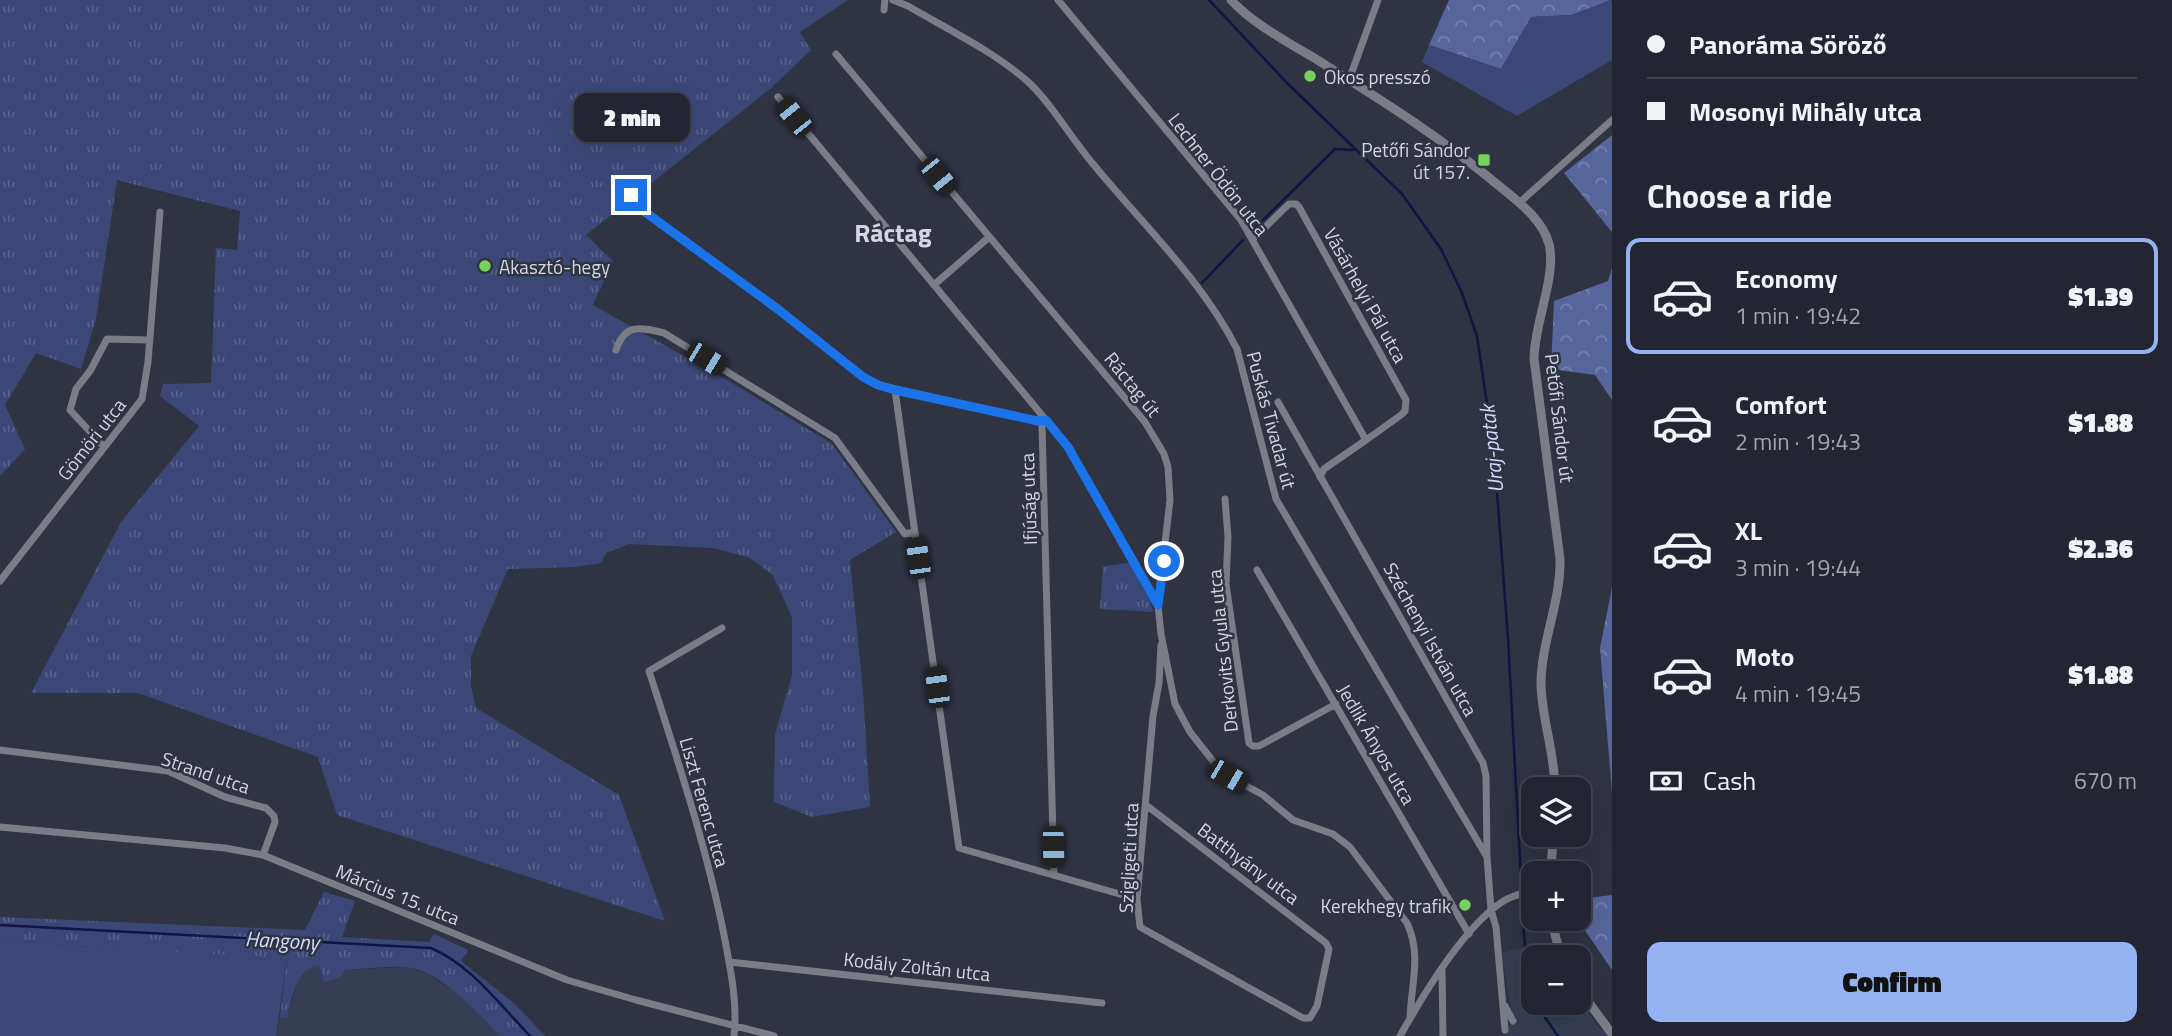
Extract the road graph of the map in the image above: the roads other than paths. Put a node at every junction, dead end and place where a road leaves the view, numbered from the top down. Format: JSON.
{"nodes":[{"id":1,"x":885,"y":0,"type":"edge"},
{"id":2,"x":893,"y":0,"type":"edge"},
{"id":3,"x":1059,"y":0,"type":"edge"},
{"id":4,"x":1378,"y":0,"type":"edge"},
{"id":5,"x":1234,"y":1,"type":"edge"},
{"id":6,"x":884,"y":10,"type":"dead end"},
{"id":7,"x":836,"y":54,"type":"dead end"},
{"id":8,"x":1349,"y":80,"type":"junction"},
{"id":9,"x":778,"y":97,"type":"dead end"},
{"id":10,"x":1612,"y":120,"type":"edge"},
{"id":11,"x":631,"y":195,"type":"dead end"},
{"id":12,"x":1519,"y":203,"type":"junction"},
{"id":13,"x":160,"y":212,"type":"dead end"},
{"id":14,"x":988,"y":237,"type":"junction"},
{"id":15,"x":1253,"y":239,"type":"junction"},
{"id":16,"x":935,"y":284,"type":"junction"},
{"id":17,"x":149,"y":340,"type":"junction"},
{"id":18,"x":616,"y":350,"type":"dead end"},
{"id":19,"x":895,"y":390,"type":"junction"},
{"id":20,"x":1278,"y":402,"type":"dead end"},
{"id":21,"x":1046,"y":420,"type":"junction"},
{"id":22,"x":1366,"y":440,"type":"junction"},
{"id":23,"x":104,"y":447,"type":"junction"},
{"id":24,"x":1320,"y":477,"type":"junction"},
{"id":25,"x":1225,"y":499,"type":"dead end"},
{"id":26,"x":914,"y":532,"type":"junction"},
{"id":27,"x":1257,"y":570,"type":"dead end"},
{"id":28,"x":0,"y":580,"type":"edge"},
{"id":29,"x":1158,"y":605,"type":"junction"},
{"id":30,"x":722,"y":628,"type":"dead end"},
{"id":31,"x":1161,"y":634,"type":"junction"},
{"id":32,"x":1336,"y":705,"type":"junction"},
{"id":33,"x":0,"y":751,"type":"edge"},
{"id":34,"x":1553,"y":777,"type":"edge"},
{"id":35,"x":1146,"y":805,"type":"junction"},
{"id":36,"x":0,"y":827,"type":"edge"},
{"id":37,"x":263,"y":855,"type":"junction"},
{"id":38,"x":1487,"y":857,"type":"junction"},
{"id":39,"x":1054,"y":874,"type":"junction"},
{"id":40,"x":1521,"y":894,"type":"edge"},
{"id":41,"x":1137,"y":899,"type":"junction"},
{"id":42,"x":1491,"y":910,"type":"junction"},
{"id":43,"x":1469,"y":934,"type":"junction"},
{"id":44,"x":729,"y":962,"type":"junction"},
{"id":45,"x":1442,"y":969,"type":"junction"},
{"id":46,"x":1503,"y":1001,"type":"junction"},
{"id":47,"x":1102,"y":1003,"type":"dead end"},
{"id":48,"x":1591,"y":1006,"type":"edge"},
{"id":49,"x":1313,"y":1015,"type":"joint"},
{"id":50,"x":1410,"y":1018,"type":"junction"},
{"id":51,"x":1513,"y":1021,"type":"dead end"},
{"id":52,"x":735,"y":1026,"type":"junction"},
{"id":53,"x":1505,"y":1030,"type":"dead end"},
{"id":54,"x":1612,"y":1034,"type":"edge"},
{"id":55,"x":734,"y":1036,"type":"edge"},
{"id":56,"x":774,"y":1036,"type":"edge"},
{"id":57,"x":1400,"y":1036,"type":"edge"},
{"id":58,"x":1443,"y":1036,"type":"edge"}],
"edges":[{"from":1,"to":6,"type":"street"},
{"from":2,"to":38,"type":"street","name":"Puskás Tivadar út"},
{"from":3,"to":15,"type":"street","name":"Lechner Ödön utca"},
{"from":4,"to":8,"type":"street"},
{"from":5,"to":8,"type":"street","name":"Petőfi Sándor út"},
{"from":7,"to":14,"type":"street","name":"Ráctag út"},
{"from":8,"to":12,"type":"street","name":"Petőfi Sándor út"},
{"from":9,"to":16,"type":"street"},
{"from":10,"to":12,"type":"street"},
{"from":11,"to":19,"type":"street"},
{"from":12,"to":34,"type":"street","name":"Petőfi Sándor út"},
{"from":13,"to":17,"type":"street","name":"Gömöri utca"},
{"from":14,"to":16,"type":"street"},
{"from":14,"to":29,"type":"street","name":"Ráctag út"},
{"from":15,"to":22,"type":"street","name":"Lechner Ödön utca"},
{"from":15,"to":22,"type":"street","name":"Vásárhelyi Pál utca"},
{"from":16,"to":21,"type":"street"},
{"from":17,"to":23,"type":"street","name":"Gömöri utca"},
{"from":17,"to":23,"type":"street"},
{"from":18,"to":26,"type":"street"},
{"from":19,"to":21,"type":"street"},
{"from":19,"to":26,"type":"street"},
{"from":20,"to":24,"type":"street","name":"Széchenyi István utca"},
{"from":21,"to":29,"type":"street"},
{"from":21,"to":39,"type":"street","name":"Ifjúság utca"},
{"from":22,"to":24,"type":"street"},
{"from":23,"to":28,"type":"street","name":"Gömöri utca"},
{"from":24,"to":38,"type":"street","name":"Széchenyi István utca"},
{"from":25,"to":32,"type":"street","name":"Derkovits Gyula utca"},
{"from":26,"to":39,"type":"street"},
{"from":27,"to":32,"type":"street","name":"Jedlik Ányos utca"},
{"from":29,"to":31,"type":"street"},
{"from":30,"to":44,"type":"street","name":"Liszt Ferenc utca"},
{"from":31,"to":35,"type":"street","name":"Szigligeti utca"},
{"from":31,"to":50,"type":"street"},
{"from":32,"to":43,"type":"street","name":"Jedlik Ányos utca"},
{"from":33,"to":37,"type":"street","name":"Strand utca"},
{"from":35,"to":41,"type":"street","name":"Szigligeti utca"},
{"from":35,"to":49,"type":"street","name":"Batthyány utca"},
{"from":36,"to":37,"type":"street","name":"Március 15. utca"},
{"from":37,"to":52,"type":"street","name":"Március 15. utca"},
{"from":38,"to":42,"type":"street","name":"Széchenyi István utca"},
{"from":39,"to":41,"type":"street"},
{"from":40,"to":42,"type":"street"},
{"from":41,"to":49,"type":"street","name":"Szigligeti utca"},
{"from":42,"to":43,"type":"street"},
{"from":42,"to":46,"type":"street","name":"Széchenyi István utca"},
{"from":43,"to":45,"type":"street"},
{"from":44,"to":47,"type":"street","name":"Kodály Zoltán utca"},
{"from":44,"to":52,"type":"street","name":"Liszt Ferenc utca"},
{"from":45,"to":50,"type":"street"},
{"from":45,"to":58,"type":"street"},
{"from":46,"to":51,"type":"street"},
{"from":46,"to":53,"type":"street","name":"Széchenyi István utca"},
{"from":48,"to":54,"type":"street"},
{"from":50,"to":57,"type":"street"},
{"from":52,"to":55,"type":"street","name":"Liszt Ferenc utca"},
{"from":52,"to":56,"type":"street","name":"Március 15. utca"}]}
